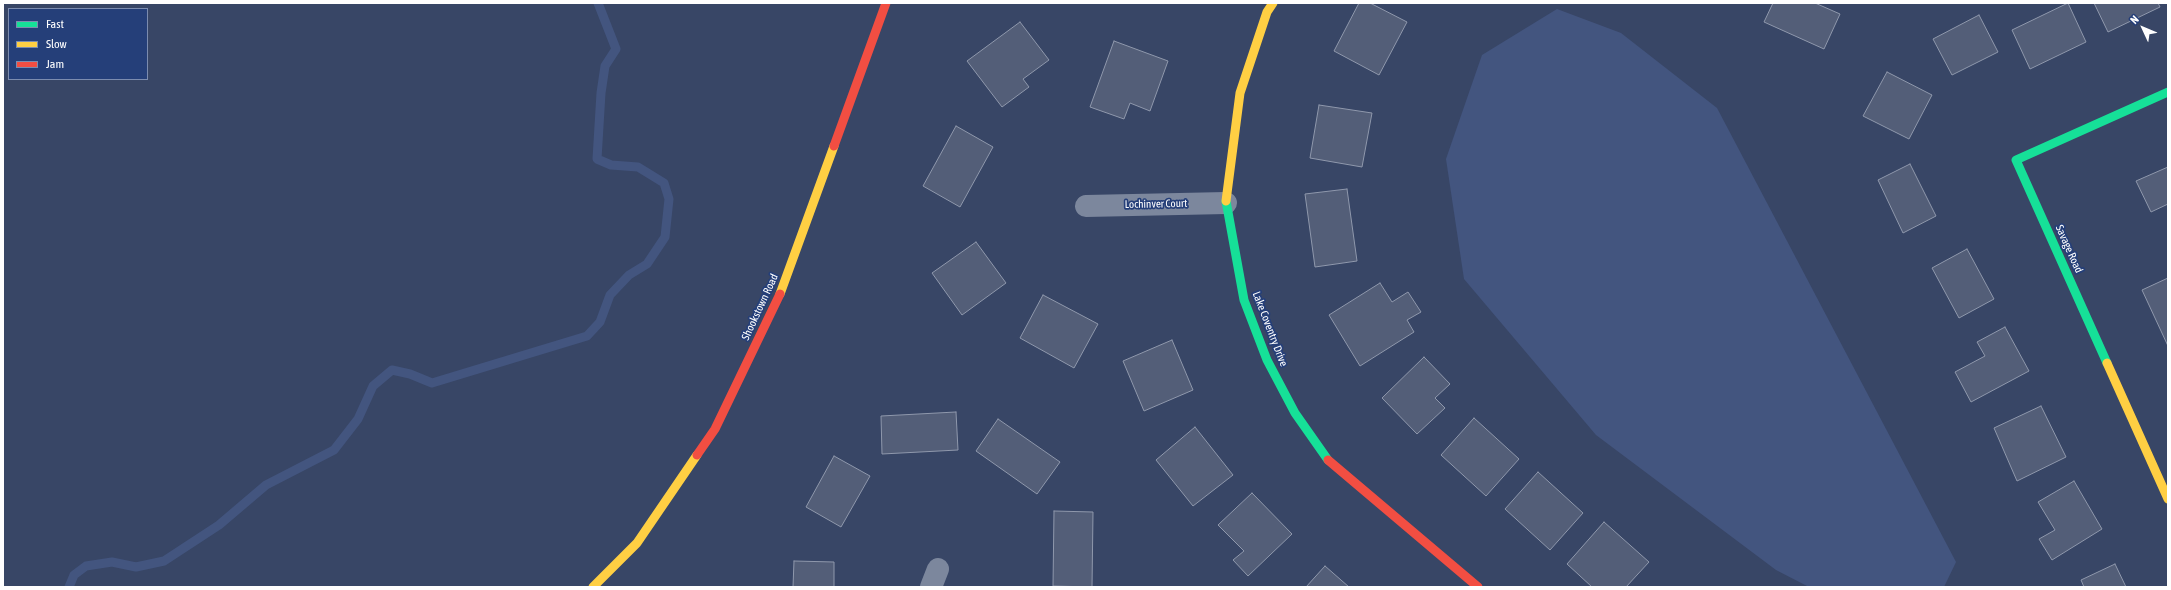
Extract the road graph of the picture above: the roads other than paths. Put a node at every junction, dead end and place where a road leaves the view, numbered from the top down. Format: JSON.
{"nodes":[{"id":1,"x":886,"y":3,"type":"edge"},
{"id":2,"x":1273,"y":3,"type":"edge"},
{"id":3,"x":2168,"y":92,"type":"edge"},
{"id":4,"x":1226,"y":203,"type":"junction"},
{"id":5,"x":1086,"y":206,"type":"dead end"},
{"id":6,"x":2168,"y":499,"type":"edge"},
{"id":7,"x":593,"y":587,"type":"edge"},
{"id":8,"x":1478,"y":587,"type":"edge"}],
"edges":[{"from":1,"to":7,"type":"street","name":"Shookstown Road"},
{"from":2,"to":4,"type":"street","name":"Lake Coventry Drive"},
{"from":3,"to":6,"type":"street","name":"Savage Road"},
{"from":4,"to":5,"type":"street","name":"Lochinver Court"},
{"from":4,"to":8,"type":"street","name":"Lake Coventry Drive"}]}
